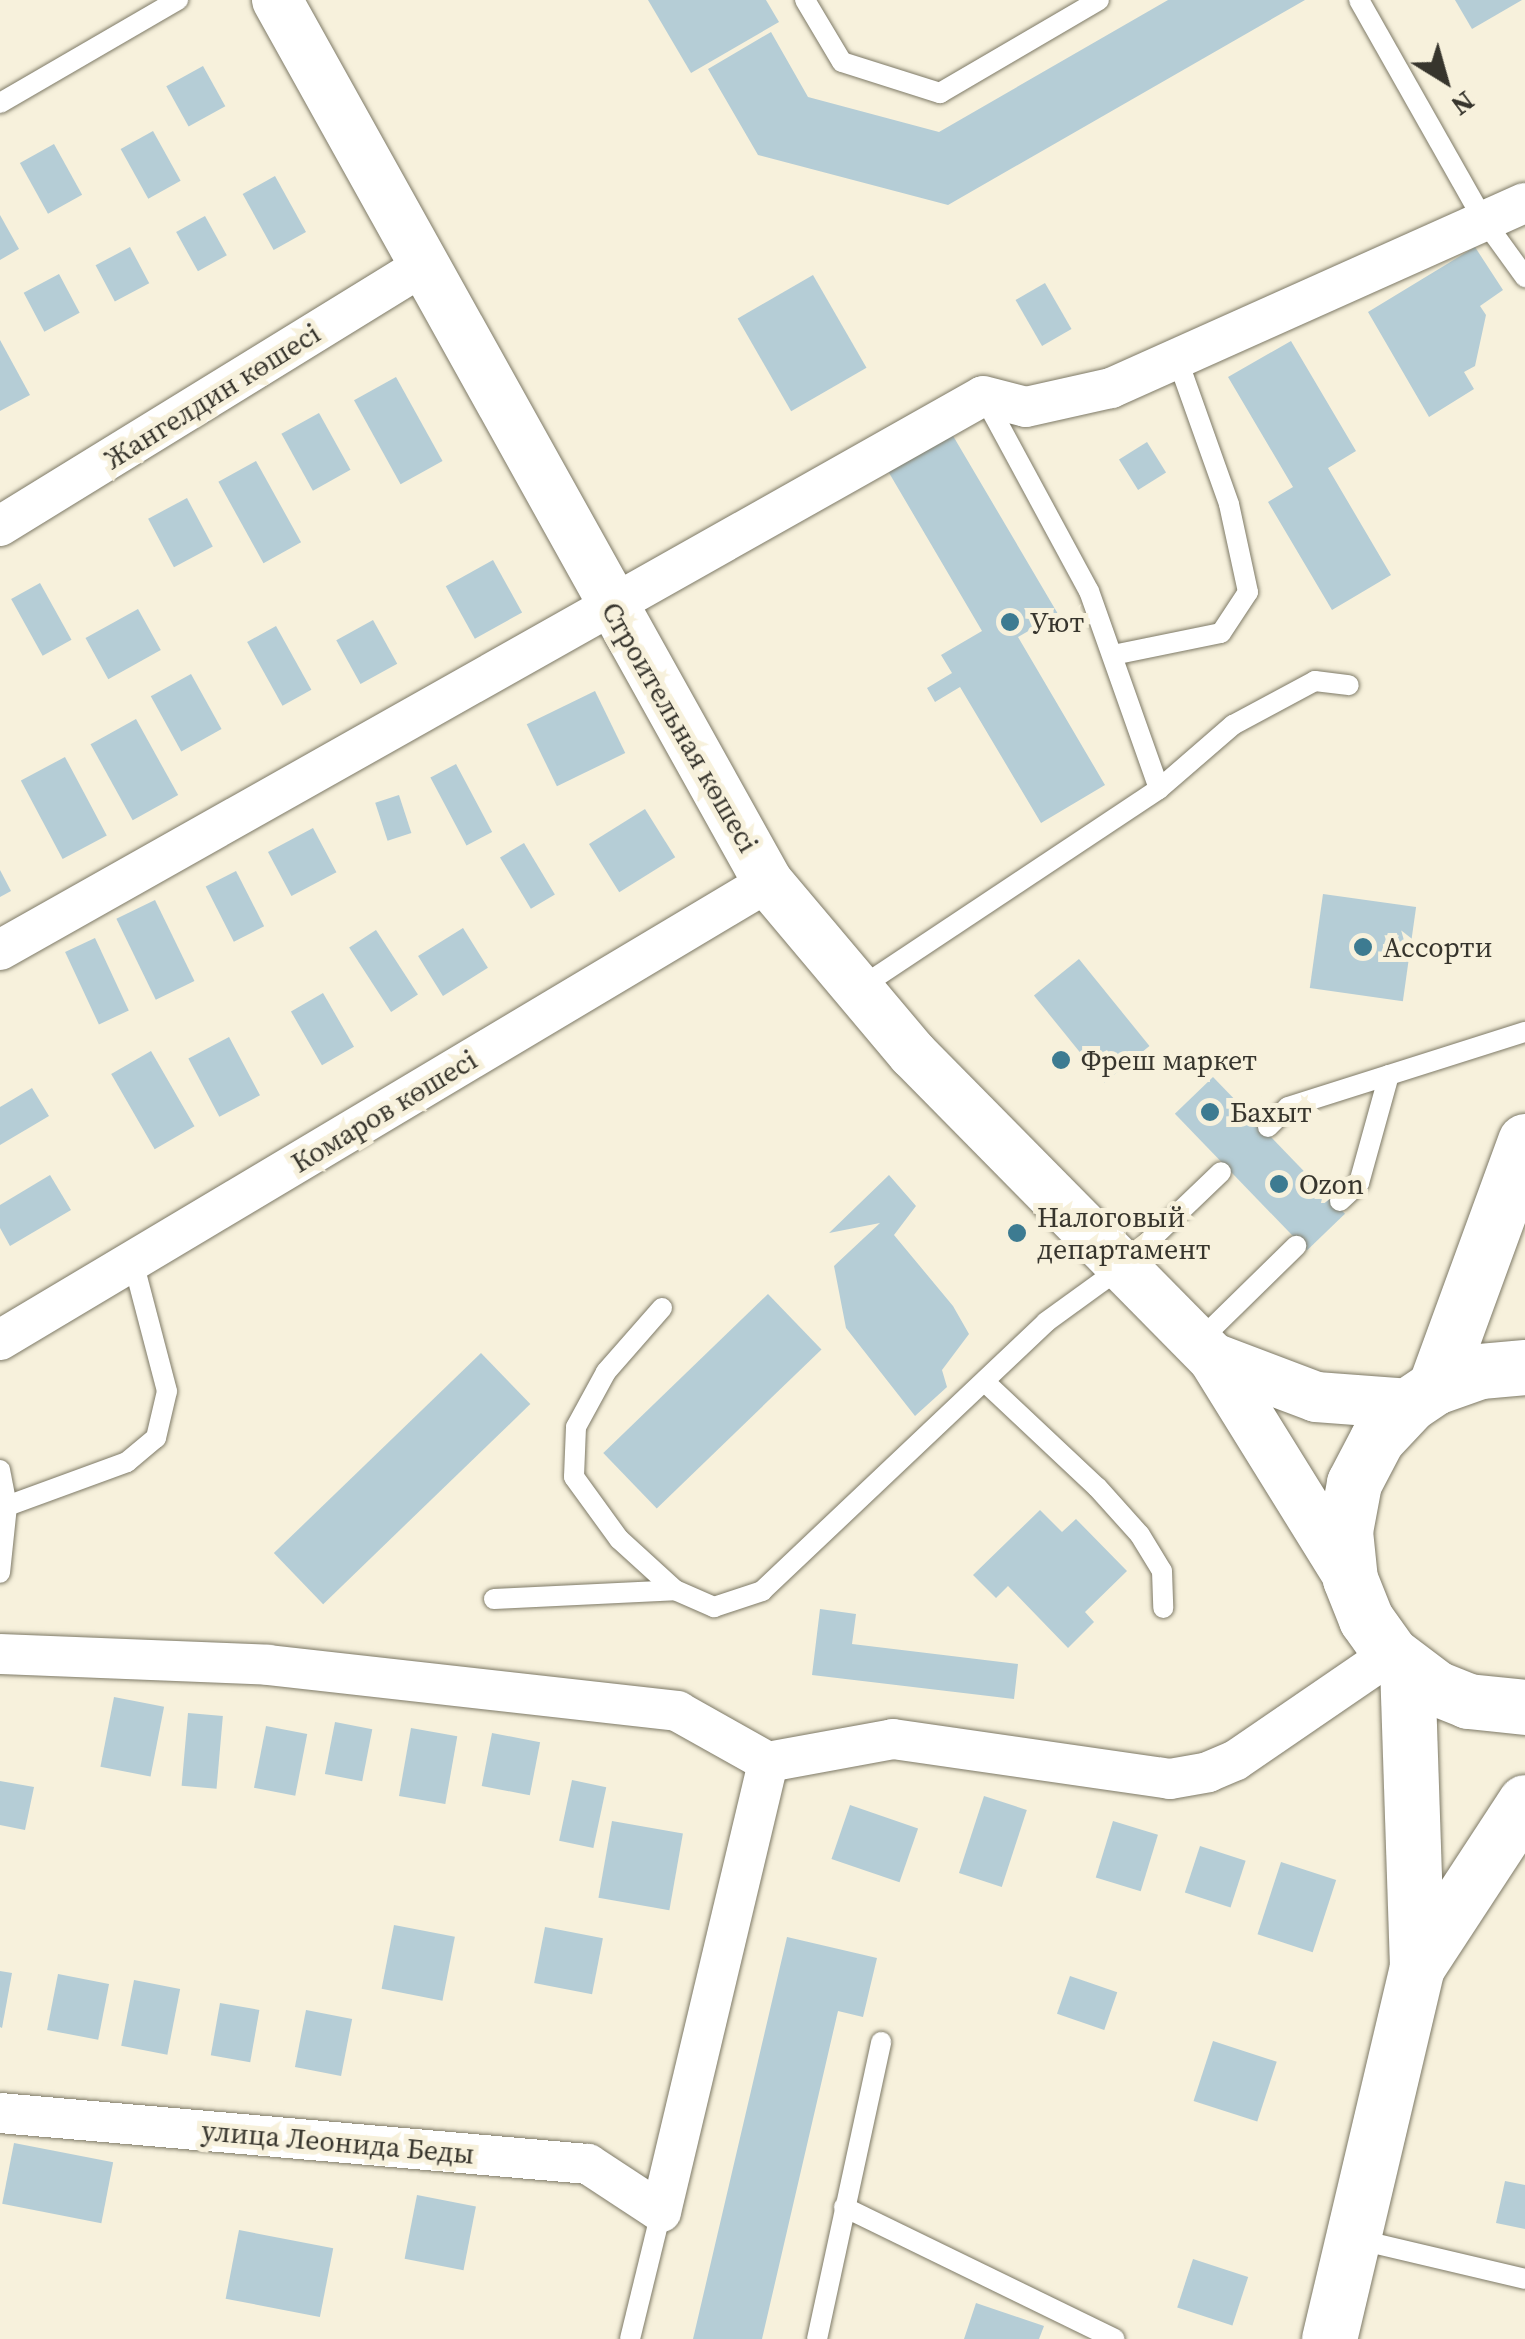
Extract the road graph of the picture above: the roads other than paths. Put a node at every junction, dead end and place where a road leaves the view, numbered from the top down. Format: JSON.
{"nodes":[{"id":1,"x":178,"y":0,"type":"edge"},
{"id":2,"x":277,"y":0,"type":"edge"},
{"id":3,"x":805,"y":0,"type":"edge"},
{"id":4,"x":1099,"y":0,"type":"edge"},
{"id":5,"x":1359,"y":0,"type":"edge"},
{"id":6,"x":0,"y":103,"type":"edge"},
{"id":7,"x":1525,"y":203,"type":"edge"},
{"id":8,"x":1482,"y":219,"type":"junction"},
{"id":9,"x":424,"y":266,"type":"junction"},
{"id":10,"x":1525,"y":277,"type":"edge"},
{"id":11,"x":1178,"y":361,"type":"junction"},
{"id":12,"x":983,"y":396,"type":"junction"},
{"id":13,"x":0,"y":526,"type":"edge"},
{"id":14,"x":610,"y":604,"type":"junction"},
{"id":15,"x":1114,"y":655,"type":"junction"},
{"id":16,"x":1350,"y":685,"type":"dead end"},
{"id":17,"x":1159,"y":789,"type":"junction"},
{"id":18,"x":768,"y":882,"type":"junction"},
{"id":19,"x":0,"y":950,"type":"edge"},
{"id":20,"x":858,"y":989,"type":"junction"},
{"id":21,"x":1525,"y":1032,"type":"edge"},
{"id":22,"x":1389,"y":1075,"type":"junction"},
{"id":23,"x":1268,"y":1126,"type":"dead end"},
{"id":24,"x":1525,"y":1149,"type":"edge"},
{"id":25,"x":1221,"y":1172,"type":"dead end"},
{"id":26,"x":1340,"y":1201,"type":"dead end"},
{"id":27,"x":1296,"y":1246,"type":"dead end"},
{"id":28,"x":133,"y":1261,"type":"junction"},
{"id":29,"x":1122,"y":1267,"type":"junction"},
{"id":30,"x":662,"y":1308,"type":"dead end"},
{"id":31,"x":0,"y":1340,"type":"edge"},
{"id":32,"x":1205,"y":1351,"type":"junction"},
{"id":33,"x":1525,"y":1367,"type":"edge"},
{"id":34,"x":985,"y":1382,"type":"junction"},
{"id":35,"x":1423,"y":1395,"type":"junction"},
{"id":36,"x":0,"y":1470,"type":"edge"},
{"id":37,"x":7,"y":1506,"type":"junction"},
{"id":38,"x":0,"y":1573,"type":"edge"},
{"id":39,"x":1350,"y":1579,"type":"junction"},
{"id":40,"x":674,"y":1590,"type":"junction"},
{"id":41,"x":494,"y":1599,"type":"dead end"},
{"id":42,"x":1163,"y":1608,"type":"dead end"},
{"id":43,"x":0,"y":1654,"type":"edge"},
{"id":44,"x":1399,"y":1661,"type":"junction"},
{"id":45,"x":1525,"y":1707,"type":"edge"},
{"id":46,"x":768,"y":1762,"type":"junction"},
{"id":47,"x":1525,"y":1802,"type":"edge"},
{"id":48,"x":1417,"y":1967,"type":"junction"},
{"id":49,"x":882,"y":2042,"type":"dead end"},
{"id":50,"x":0,"y":2113,"type":"edge"},
{"id":51,"x":844,"y":2208,"type":"junction"},
{"id":52,"x":661,"y":2212,"type":"junction"},
{"id":53,"x":1354,"y":2238,"type":"junction"},
{"id":54,"x":1525,"y":2278,"type":"edge"},
{"id":55,"x":630,"y":2339,"type":"edge"},
{"id":56,"x":817,"y":2339,"type":"edge"},
{"id":57,"x":1115,"y":2339,"type":"edge"},
{"id":58,"x":1329,"y":2339,"type":"edge"}],
"edges":[{"from":1,"to":6,"type":"lane"},
{"from":2,"to":9,"type":"street","name":"Строительная көшесі"},
{"from":3,"to":4,"type":"lane"},
{"from":5,"to":8,"type":"lane"},
{"from":7,"to":8,"type":"street"},
{"from":8,"to":10,"type":"lane"},
{"from":8,"to":11,"type":"street"},
{"from":9,"to":13,"type":"street","name":"Жангелдин көшесі"},
{"from":9,"to":14,"type":"street","name":"Строительная көшесі"},
{"from":11,"to":12,"type":"street"},
{"from":11,"to":15,"type":"lane"},
{"from":12,"to":14,"type":"street"},
{"from":12,"to":15,"type":"lane"},
{"from":14,"to":18,"type":"street","name":"Строительная көшесі"},
{"from":14,"to":19,"type":"street"},
{"from":15,"to":17,"type":"lane"},
{"from":16,"to":17,"type":"lane"},
{"from":17,"to":20,"type":"lane"},
{"from":18,"to":20,"type":"street","name":"Строительная көшесі"},
{"from":18,"to":28,"type":"street","name":"Комаров көшесі"},
{"from":20,"to":29,"type":"street","name":"Строительная көшесі"},
{"from":21,"to":22,"type":"lane"},
{"from":22,"to":23,"type":"lane"},
{"from":22,"to":26,"type":"lane"},
{"from":24,"to":35,"type":"main road"},
{"from":25,"to":29,"type":"lane"},
{"from":27,"to":32,"type":"lane"},
{"from":28,"to":31,"type":"street","name":"Комаров көшесі"},
{"from":28,"to":37,"type":"lane"},
{"from":29,"to":32,"type":"street","name":"Строительная көшесі"},
{"from":29,"to":34,"type":"lane"},
{"from":30,"to":40,"type":"lane"},
{"from":32,"to":35,"type":"street"},
{"from":32,"to":39,"type":"street"},
{"from":33,"to":35,"type":"main road"},
{"from":34,"to":40,"type":"lane"},
{"from":34,"to":42,"type":"lane"},
{"from":35,"to":39,"type":"main road"},
{"from":36,"to":37,"type":"lane"},
{"from":37,"to":38,"type":"lane"},
{"from":39,"to":44,"type":"main road"},
{"from":40,"to":41,"type":"lane"},
{"from":43,"to":46,"type":"street"},
{"from":44,"to":45,"type":"main road"},
{"from":44,"to":46,"type":"street"},
{"from":44,"to":48,"type":"main road"},
{"from":46,"to":52,"type":"street"},
{"from":47,"to":48,"type":"main road"},
{"from":48,"to":53,"type":"main road"},
{"from":49,"to":51,"type":"lane"},
{"from":50,"to":52,"type":"street","name":"улица Леонида Беды"},
{"from":51,"to":56,"type":"lane"},
{"from":51,"to":57,"type":"lane"},
{"from":52,"to":55,"type":"lane"},
{"from":53,"to":54,"type":"lane"},
{"from":53,"to":58,"type":"main road"}]}
